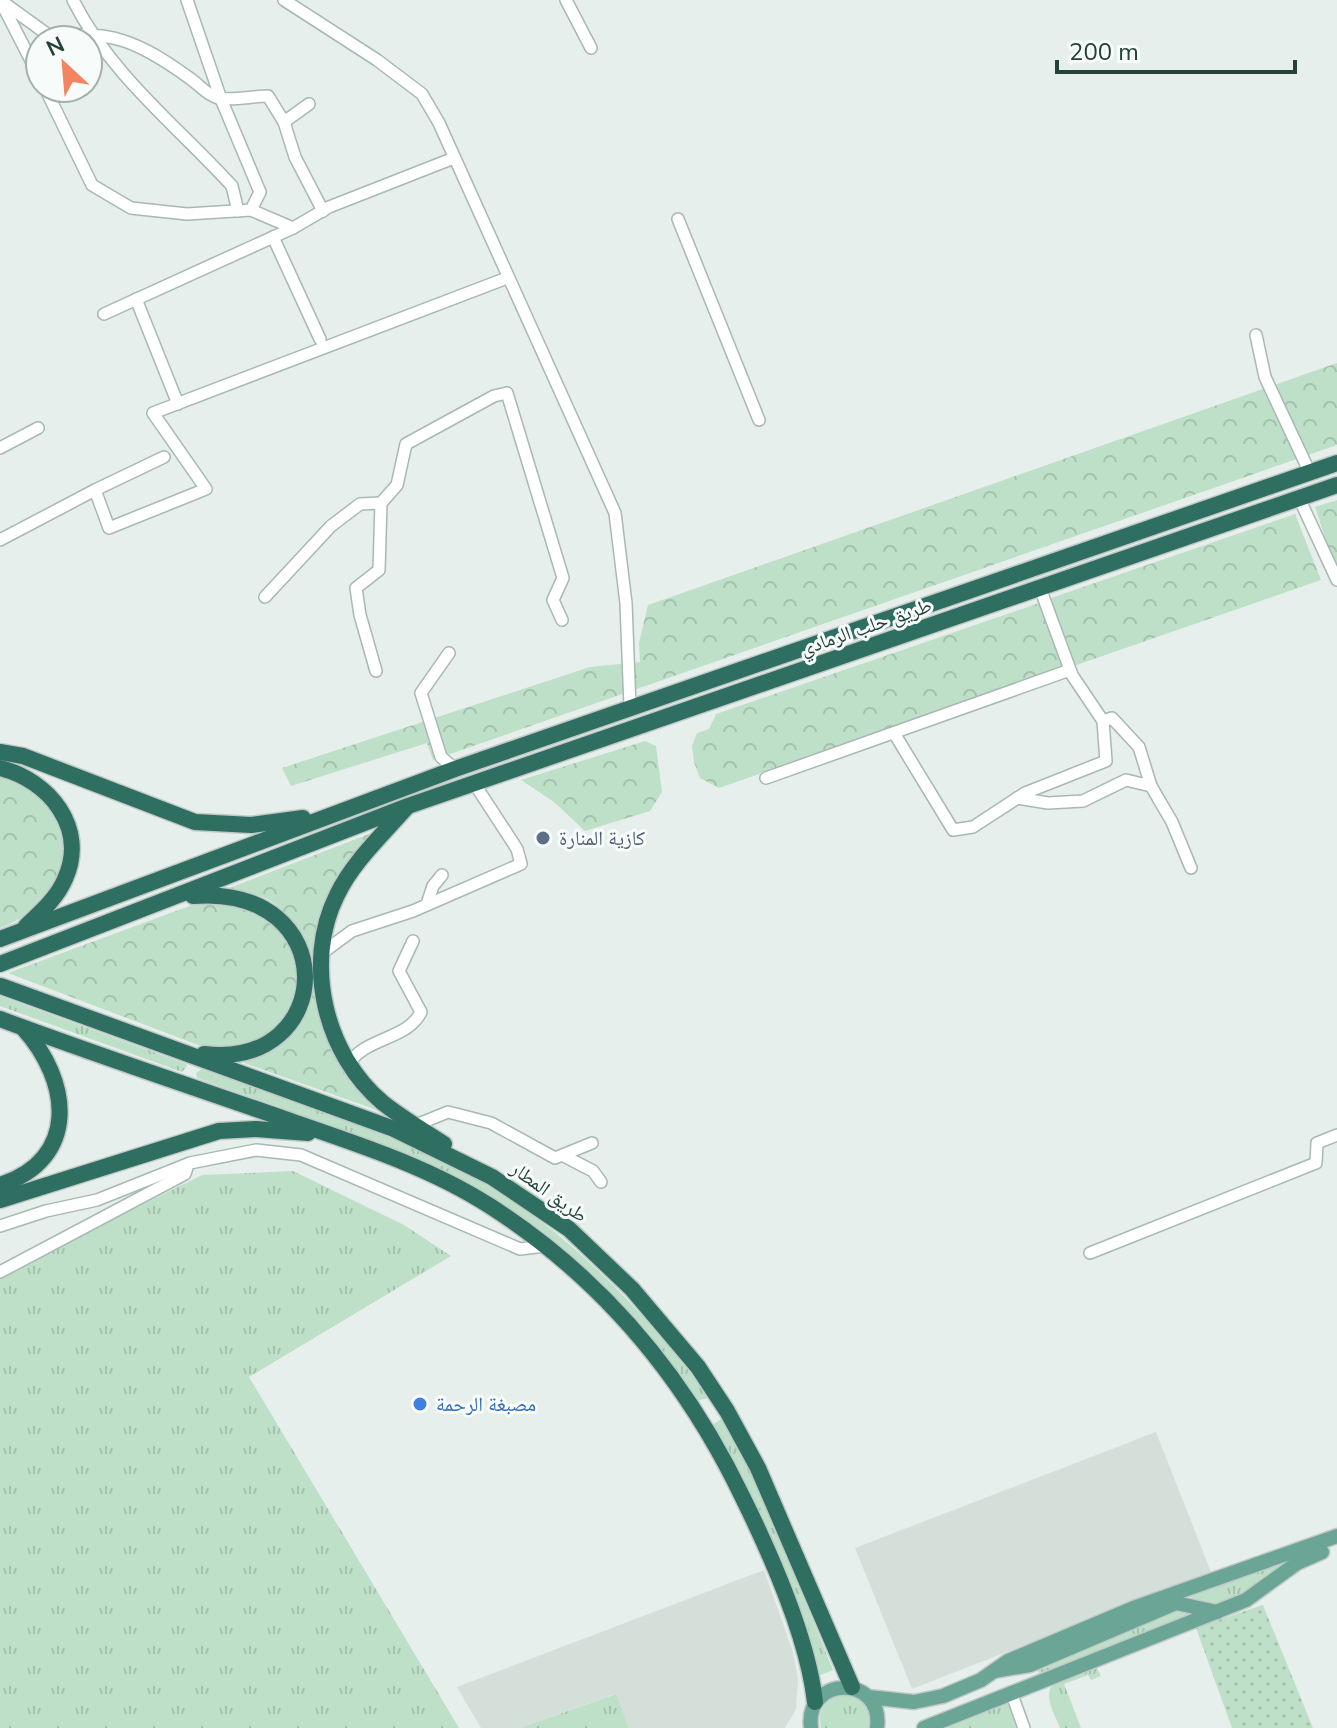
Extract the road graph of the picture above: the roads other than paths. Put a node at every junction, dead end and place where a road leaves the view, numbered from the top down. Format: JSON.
{"nodes":[{"id":1,"x":0,"y":0,"type":"edge"},
{"id":2,"x":73,"y":0,"type":"edge"},
{"id":3,"x":187,"y":0,"type":"edge"},
{"id":4,"x":284,"y":0,"type":"edge"},
{"id":5,"x":566,"y":0,"type":"edge"},
{"id":6,"x":33,"y":24,"type":"edge"},
{"id":7,"x":85,"y":24,"type":"edge"},
{"id":8,"x":104,"y":35,"type":"edge"},
{"id":9,"x":24,"y":47,"type":"edge"},
{"id":10,"x":591,"y":48,"type":"dead end"},
{"id":11,"x":104,"y":51,"type":"edge"},
{"id":12,"x":221,"y":99,"type":"junction"},
{"id":13,"x":53,"y":104,"type":"edge"},
{"id":14,"x":309,"y":104,"type":"dead end"},
{"id":15,"x":284,"y":122,"type":"junction"},
{"id":16,"x":454,"y":158,"type":"junction"},
{"id":17,"x":245,"y":211,"type":"junction"},
{"id":18,"x":323,"y":211,"type":"junction"},
{"id":19,"x":678,"y":219,"type":"dead end"},
{"id":20,"x":293,"y":228,"type":"junction"},
{"id":21,"x":273,"y":237,"type":"junction"},
{"id":22,"x":507,"y":278,"type":"junction"},
{"id":23,"x":136,"y":299,"type":"junction"},
{"id":24,"x":104,"y":314,"type":"dead end"},
{"id":25,"x":1256,"y":335,"type":"dead end"},
{"id":26,"x":320,"y":339,"type":"dead end"},
{"id":27,"x":178,"y":404,"type":"junction"},
{"id":28,"x":759,"y":420,"type":"dead end"},
{"id":29,"x":38,"y":428,"type":"dead end"},
{"id":30,"x":0,"y":448,"type":"edge"},
{"id":31,"x":164,"y":457,"type":"dead end"},
{"id":32,"x":1337,"y":463,"type":"edge"},
{"id":33,"x":1310,"y":473,"type":"junction"},
{"id":34,"x":1337,"y":485,"type":"edge"},
{"id":35,"x":95,"y":490,"type":"junction"},
{"id":36,"x":1299,"y":498,"type":"junction"},
{"id":37,"x":381,"y":503,"type":"junction"},
{"id":38,"x":0,"y":540,"type":"edge"},
{"id":39,"x":1337,"y":580,"type":"edge"},
{"id":40,"x":1040,"y":588,"type":"junction"},
{"id":41,"x":265,"y":597,"type":"dead end"},
{"id":42,"x":562,"y":620,"type":"dead end"},
{"id":43,"x":449,"y":653,"type":"dead end"},
{"id":44,"x":1070,"y":670,"type":"junction"},
{"id":45,"x":376,"y":671,"type":"dead end"},
{"id":46,"x":626,"y":709,"type":"junction"},
{"id":47,"x":1103,"y":721,"type":"junction"},
{"id":48,"x":894,"y":733,"type":"junction"},
{"id":49,"x":0,"y":752,"type":"edge"},
{"id":50,"x":0,"y":768,"type":"edge"},
{"id":51,"x":455,"y":769,"type":"junction"},
{"id":52,"x":430,"y":778,"type":"junction"},
{"id":53,"x":766,"y":778,"type":"dead end"},
{"id":54,"x":474,"y":783,"type":"junction"},
{"id":55,"x":1151,"y":786,"type":"junction"},
{"id":56,"x":1017,"y":797,"type":"junction"},
{"id":57,"x":408,"y":806,"type":"junction"},
{"id":58,"x":1191,"y":868,"type":"dead end"},
{"id":59,"x":442,"y":875,"type":"dead end"},
{"id":60,"x":175,"y":897,"type":"junction"},
{"id":61,"x":427,"y":904,"type":"junction"},
{"id":62,"x":21,"y":931,"type":"junction"},
{"id":63,"x":0,"y":939,"type":"edge"},
{"id":64,"x":413,"y":941,"type":"dead end"},
{"id":65,"x":322,"y":953,"type":"junction"},
{"id":66,"x":0,"y":964,"type":"edge"},
{"id":67,"x":1,"y":986,"type":"edge"},
{"id":68,"x":0,"y":1019,"type":"edge"},
{"id":69,"x":22,"y":1027,"type":"junction"},
{"id":70,"x":177,"y":1051,"type":"junction"},
{"id":71,"x":197,"y":1058,"type":"junction"},
{"id":72,"x":350,"y":1062,"type":"junction"},
{"id":73,"x":185,"y":1084,"type":"junction"},
{"id":74,"x":416,"y":1125,"type":"junction"},
{"id":75,"x":241,"y":1130,"type":"junction"},
{"id":76,"x":332,"y":1135,"type":"junction"},
{"id":77,"x":1337,"y":1135,"type":"edge"},
{"id":78,"x":592,"y":1143,"type":"dead end"},
{"id":79,"x":256,"y":1150,"type":"junction"},
{"id":80,"x":564,"y":1156,"type":"junction"},
{"id":81,"x":188,"y":1164,"type":"junction"},
{"id":82,"x":492,"y":1177,"type":"junction"},
{"id":83,"x":601,"y":1182,"type":"dead end"},
{"id":84,"x":0,"y":1185,"type":"edge"},
{"id":85,"x":0,"y":1200,"type":"edge"},
{"id":86,"x":0,"y":1226,"type":"edge"},
{"id":87,"x":545,"y":1246,"type":"junction"},
{"id":88,"x":1090,"y":1253,"type":"dead end"},
{"id":89,"x":0,"y":1272,"type":"edge"},
{"id":90,"x":721,"y":1401,"type":"junction"},
{"id":91,"x":698,"y":1415,"type":"junction"},
{"id":92,"x":1337,"y":1536,"type":"edge"},
{"id":93,"x":1337,"y":1546,"type":"edge"},
{"id":94,"x":1217,"y":1612,"type":"junction"},
{"id":95,"x":1021,"y":1662,"type":"junction"},
{"id":96,"x":988,"y":1676,"type":"junction"},
{"id":97,"x":1035,"y":1683,"type":"junction"},
{"id":98,"x":852,"y":1687,"type":"junction"},
{"id":99,"x":1011,"y":1692,"type":"junction"},
{"id":100,"x":869,"y":1697,"type":"junction"},
{"id":101,"x":815,"y":1702,"type":"junction"},
{"id":102,"x":809,"y":1727,"type":"edge"},
{"id":103,"x":877,"y":1728,"type":"edge"},
{"id":104,"x":924,"y":1728,"type":"edge"},
{"id":105,"x":1024,"y":1728,"type":"edge"}],
"edges":[{"from":1,"to":6,"type":"street"},
{"from":1,"to":9,"type":"street"},
{"from":2,"to":7,"type":"street"},
{"from":3,"to":12,"type":"street"},
{"from":4,"to":16,"type":"street"},
{"from":5,"to":10,"type":"street"},
{"from":8,"to":12,"type":"street"},
{"from":11,"to":17,"type":"street"},
{"from":12,"to":15,"type":"street"},
{"from":12,"to":17,"type":"street"},
{"from":13,"to":17,"type":"street"},
{"from":14,"to":15,"type":"street"},
{"from":15,"to":18,"type":"street"},
{"from":16,"to":18,"type":"street"},
{"from":16,"to":22,"type":"street"},
{"from":17,"to":20,"type":"street"},
{"from":18,"to":20,"type":"street"},
{"from":19,"to":28,"type":"street"},
{"from":20,"to":21,"type":"street"},
{"from":21,"to":23,"type":"street"},
{"from":21,"to":26,"type":"street"},
{"from":22,"to":27,"type":"street"},
{"from":22,"to":46,"type":"street"},
{"from":23,"to":24,"type":"street"},
{"from":23,"to":27,"type":"street"},
{"from":25,"to":33,"type":"street"},
{"from":27,"to":35,"type":"street"},
{"from":29,"to":30,"type":"street"},
{"from":31,"to":35,"type":"street"},
{"from":32,"to":33,"type":"highway","name":"طريق حلب الرمادي"},
{"from":33,"to":46,"type":"highway","name":"طريق حلب الرمادي"},
{"from":34,"to":36,"type":"highway","name":"طريق حلب الرمادي"},
{"from":35,"to":38,"type":"street"},
{"from":36,"to":39,"type":"street"},
{"from":36,"to":40,"type":"highway","name":"طريق حلب الرمادي"},
{"from":37,"to":41,"type":"street"},
{"from":37,"to":42,"type":"street"},
{"from":37,"to":45,"type":"street"},
{"from":40,"to":44,"type":"street"},
{"from":40,"to":54,"type":"highway","name":"طريق حلب الرمادي"},
{"from":43,"to":51,"type":"street"},
{"from":44,"to":47,"type":"street"},
{"from":44,"to":48,"type":"street"},
{"from":46,"to":51,"type":"highway","name":"طريق حلب الرمادي"},
{"from":47,"to":55,"type":"street"},
{"from":47,"to":56,"type":"street"},
{"from":48,"to":53,"type":"street"},
{"from":48,"to":56,"type":"street"},
{"from":49,"to":52,"type":"highway"},
{"from":50,"to":62,"type":"highway"},
{"from":51,"to":52,"type":"highway","name":"طريق حلب الرمادي"},
{"from":52,"to":62,"type":"highway"},
{"from":54,"to":57,"type":"highway","name":"طريق حلب الرمادي"},
{"from":54,"to":61,"type":"street"},
{"from":55,"to":56,"type":"street"},
{"from":55,"to":58,"type":"street"},
{"from":57,"to":60,"type":"highway","name":"طريق حلب الرمادي"},
{"from":57,"to":65,"type":"highway"},
{"from":59,"to":61,"type":"street"},
{"from":60,"to":66,"type":"highway","name":"طريق حلب الرمادي"},
{"from":60,"to":70,"type":"highway"},
{"from":61,"to":65,"type":"street"},
{"from":62,"to":63,"type":"highway"},
{"from":64,"to":72,"type":"street"},
{"from":65,"to":72,"type":"highway"},
{"from":67,"to":70,"type":"highway","name":"طريق المطار"},
{"from":68,"to":69,"type":"highway"},
{"from":69,"to":73,"type":"highway"},
{"from":69,"to":84,"type":"highway"},
{"from":70,"to":71,"type":"highway","name":"طريق المطار"},
{"from":71,"to":73,"type":"highway"},
{"from":71,"to":82,"type":"highway","name":"طريق المطار"},
{"from":72,"to":74,"type":"highway"},
{"from":73,"to":76,"type":"highway"},
{"from":74,"to":80,"type":"street"},
{"from":74,"to":82,"type":"highway"},
{"from":75,"to":76,"type":"highway"},
{"from":75,"to":79,"type":"street"},
{"from":75,"to":85,"type":"highway"},
{"from":76,"to":87,"type":"highway"},
{"from":77,"to":88,"type":"street"},
{"from":78,"to":80,"type":"street"},
{"from":79,"to":81,"type":"street"},
{"from":79,"to":87,"type":"street"},
{"from":80,"to":83,"type":"street"},
{"from":81,"to":86,"type":"street"},
{"from":81,"to":89,"type":"street"},
{"from":82,"to":90,"type":"highway","name":"طريق المطار"},
{"from":87,"to":91,"type":"highway"},
{"from":90,"to":91,"type":"highway"},
{"from":90,"to":98,"type":"highway","name":"طريق المطار"},
{"from":91,"to":101,"type":"highway"},
{"from":92,"to":95,"type":"main road"},
{"from":93,"to":94,"type":"main road"},
{"from":94,"to":95,"type":"main road"},
{"from":94,"to":97,"type":"main road"},
{"from":95,"to":96,"type":"main road"},
{"from":95,"to":97,"type":"main road"},
{"from":96,"to":99,"type":"main road"},
{"from":96,"to":100,"type":"main road"},
{"from":97,"to":99,"type":"main road"},
{"from":98,"to":100,"type":"main road"},
{"from":98,"to":101,"type":"main road"},
{"from":99,"to":104,"type":"main road"},
{"from":99,"to":105,"type":"street"},
{"from":100,"to":103,"type":"main road"},
{"from":101,"to":102,"type":"main road"}]}
